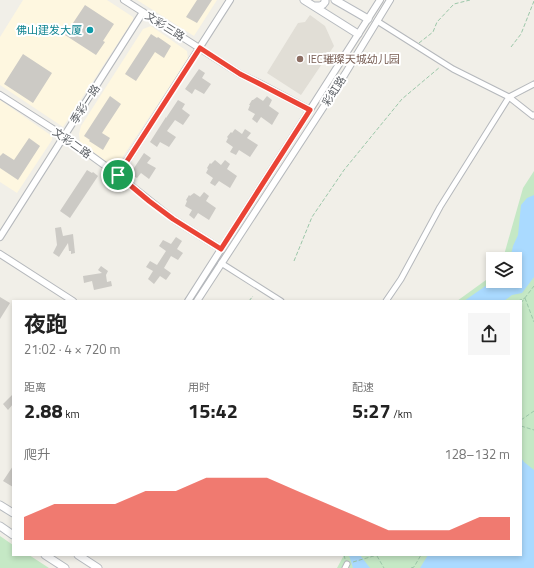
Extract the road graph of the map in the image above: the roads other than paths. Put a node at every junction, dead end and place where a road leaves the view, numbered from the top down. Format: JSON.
{"nodes":[{"id":1,"x":124,"y":0,"type":"edge"},
{"id":2,"x":230,"y":0,"type":"edge"},
{"id":3,"x":304,"y":0,"type":"edge"},
{"id":4,"x":325,"y":0,"type":"edge"},
{"id":5,"x":335,"y":0,"type":"edge"},
{"id":6,"x":380,"y":0,"type":"edge"},
{"id":7,"x":390,"y":0,"type":"edge"},
{"id":8,"x":314,"y":6,"type":"junction"},
{"id":9,"x":143,"y":12,"type":"junction"},
{"id":10,"x":368,"y":19,"type":"junction"},
{"id":11,"x":376,"y":24,"type":"junction"},
{"id":12,"x":358,"y":34,"type":"junction"},
{"id":13,"x":200,"y":48,"type":"junction"},
{"id":14,"x":534,"y":84,"type":"edge"},
{"id":15,"x":0,"y":95,"type":"edge"},
{"id":16,"x":509,"y":97,"type":"junction"},
{"id":17,"x":310,"y":110,"type":"junction"},
{"id":18,"x":534,"y":115,"type":"edge"},
{"id":19,"x":64,"y":136,"type":"junction"},
{"id":20,"x":118,"y":175,"type":"junction"},
{"id":21,"x":0,"y":237,"type":"edge"},
{"id":22,"x":221,"y":249,"type":"junction"},
{"id":23,"x":0,"y":254,"type":"edge"},
{"id":24,"x":221,"y":263,"type":"junction"},
{"id":25,"x":71,"y":300,"type":"edge"},
{"id":26,"x":189,"y":300,"type":"edge"},
{"id":27,"x":198,"y":300,"type":"edge"},
{"id":28,"x":279,"y":300,"type":"edge"},
{"id":29,"x":387,"y":300,"type":"edge"},
{"id":30,"x":0,"y":505,"type":"edge"},
{"id":31,"x":12,"y":512,"type":"edge"},
{"id":32,"x":0,"y":526,"type":"edge"},
{"id":33,"x":12,"y":534,"type":"edge"},
{"id":34,"x":47,"y":556,"type":"edge"},
{"id":35,"x":80,"y":556,"type":"edge"},
{"id":36,"x":65,"y":568,"type":"edge"},
{"id":37,"x":98,"y":568,"type":"edge"}],
"edges":[{"from":1,"to":9,"type":"street","name":"文彩三路"},
{"from":2,"to":13,"type":"street"},
{"from":3,"to":8,"type":"main road"},
{"from":4,"to":8,"type":"main road"},
{"from":5,"to":10,"type":"main road"},
{"from":6,"to":10,"type":"street","name":"彩虹路"},
{"from":7,"to":11,"type":"street","name":"彩虹路"},
{"from":8,"to":12,"type":"main road"},
{"from":9,"to":13,"type":"street","name":"文彩三路"},
{"from":9,"to":19,"type":"street","name":"季彩一路"},
{"from":10,"to":11,"type":"street"},
{"from":10,"to":12,"type":"street","name":"彩虹路"},
{"from":11,"to":12,"type":"street"},
{"from":11,"to":16,"type":"street"},
{"from":11,"to":24,"type":"street","name":"彩虹路"},
{"from":12,"to":17,"type":"street","name":"彩虹路"},
{"from":13,"to":17,"type":"street","name":"文彩三路"},
{"from":13,"to":20,"type":"street"},
{"from":14,"to":16,"type":"street"},
{"from":15,"to":19,"type":"street","name":"文彩二路"},
{"from":16,"to":18,"type":"street"},
{"from":16,"to":29,"type":"street"},
{"from":17,"to":22,"type":"street","name":"彩虹路"},
{"from":19,"to":20,"type":"street","name":"文彩二路"},
{"from":19,"to":21,"type":"street","name":"季彩一路"},
{"from":20,"to":22,"type":"street","name":"文彩二路"},
{"from":22,"to":26,"type":"street","name":"彩虹路"},
{"from":23,"to":25,"type":"street"},
{"from":24,"to":27,"type":"street","name":"彩虹路"},
{"from":24,"to":28,"type":"street"},
{"from":30,"to":31,"type":"main road"},
{"from":32,"to":33,"type":"main road"},
{"from":34,"to":36,"type":"main road"},
{"from":35,"to":37,"type":"main road"}]}
